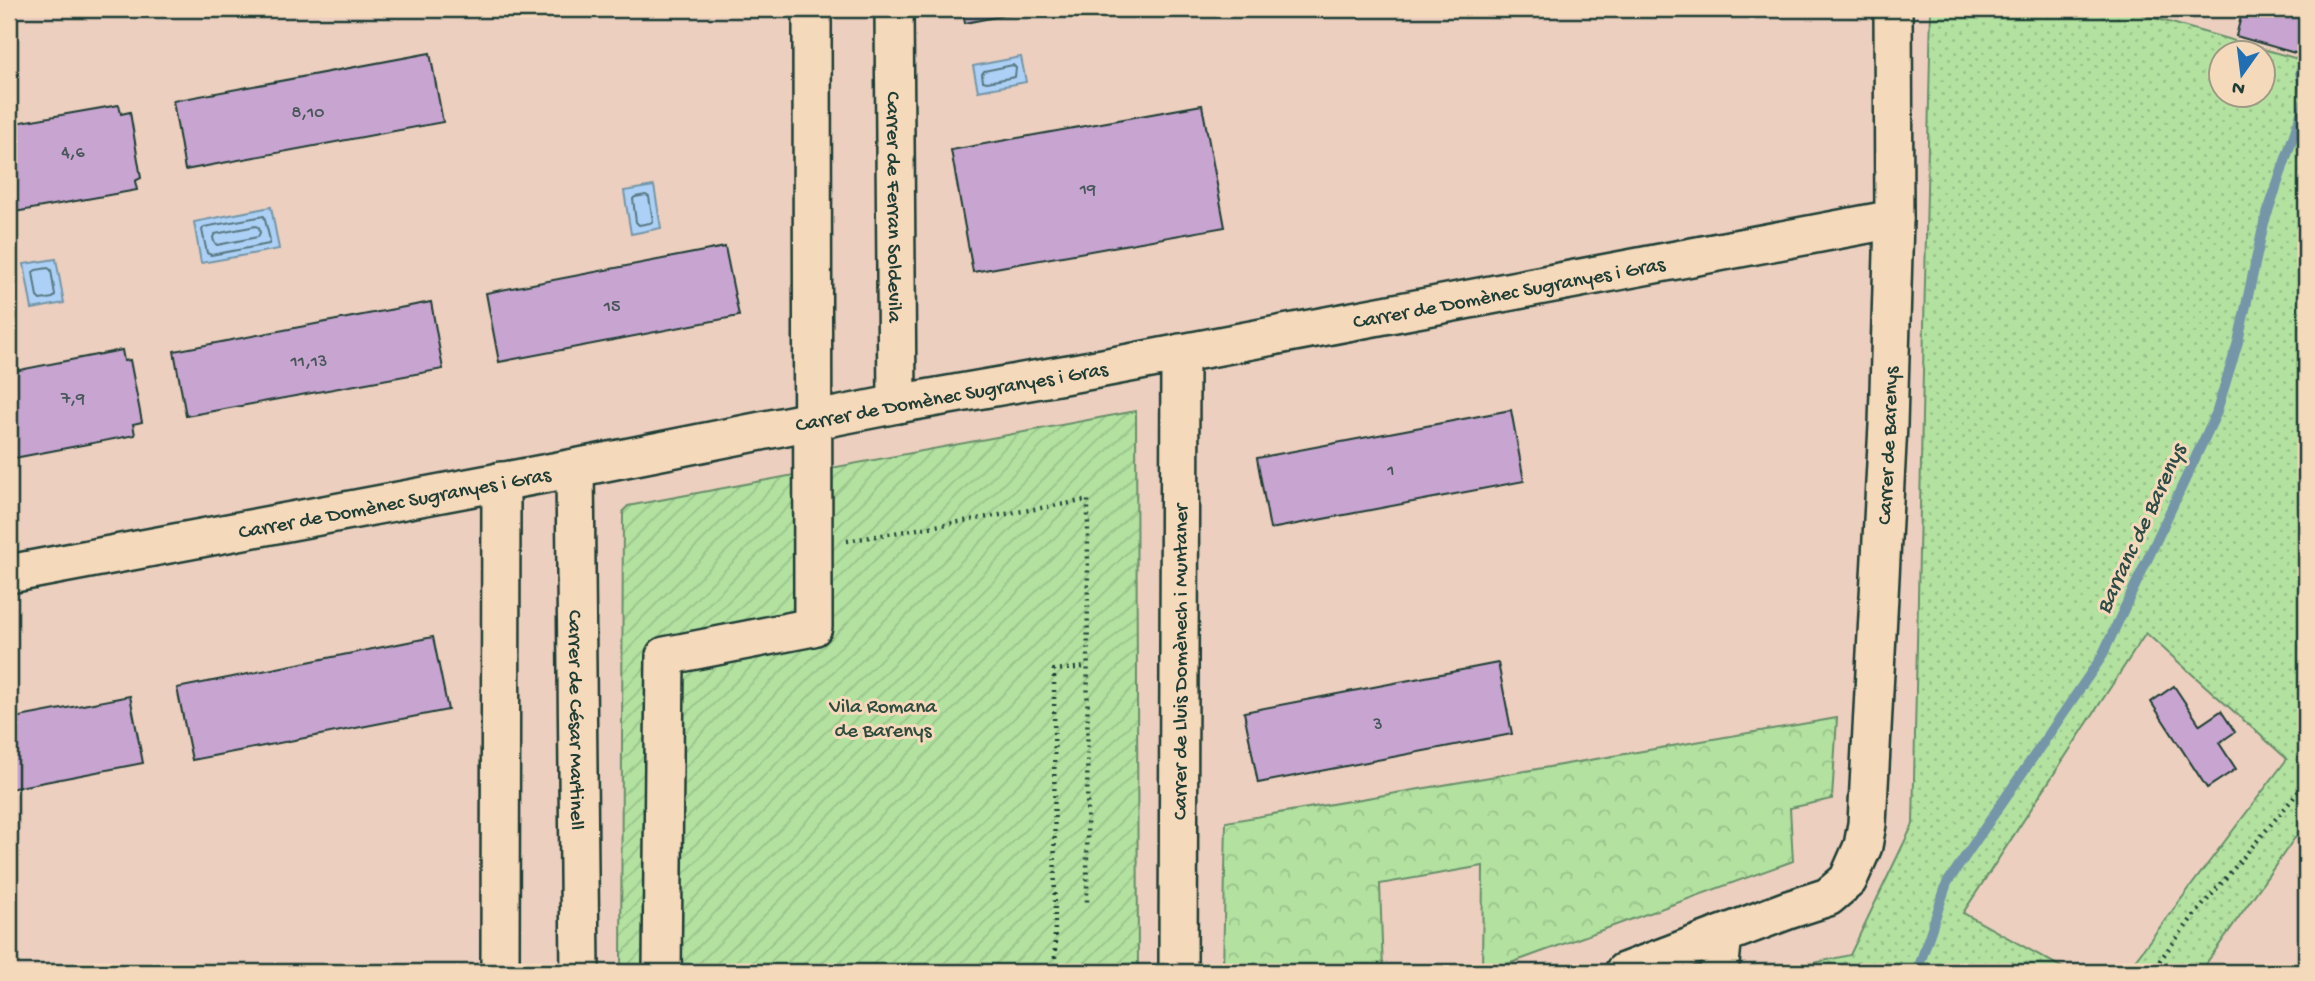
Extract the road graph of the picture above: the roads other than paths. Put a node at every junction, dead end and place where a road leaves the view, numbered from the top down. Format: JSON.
{"nodes":[{"id":1,"x":812,"y":9,"type":"edge"},
{"id":2,"x":894,"y":9,"type":"edge"},
{"id":3,"x":1893,"y":9,"type":"edge"},
{"id":4,"x":1894,"y":219,"type":"junction"},
{"id":5,"x":1180,"y":354,"type":"junction"},
{"id":6,"x":897,"y":404,"type":"junction"},
{"id":7,"x":814,"y":421,"type":"junction"},
{"id":8,"x":575,"y":468,"type":"junction"},
{"id":9,"x":501,"y":481,"type":"junction"},
{"id":10,"x":9,"y":574,"type":"edge"},
{"id":11,"x":1723,"y":935,"type":"junction"},
{"id":12,"x":500,"y":972,"type":"edge"},
{"id":13,"x":580,"y":972,"type":"edge"},
{"id":14,"x":662,"y":972,"type":"edge"},
{"id":15,"x":1178,"y":972,"type":"edge"},
{"id":16,"x":1624,"y":972,"type":"edge"},
{"id":17,"x":1718,"y":972,"type":"edge"}],
"edges":[{"from":1,"to":7,"type":"street"},
{"from":2,"to":6,"type":"street","name":"Carrer de Ferran Soldevila"},
{"from":3,"to":4,"type":"street","name":"Carrer de Barenys"},
{"from":4,"to":5,"type":"street","name":"Carrer de Domènec Sugranyes i Gras"},
{"from":4,"to":11,"type":"street","name":"Carrer de Barenys"},
{"from":5,"to":6,"type":"street","name":"Carrer de Domènec Sugranyes i Gras"},
{"from":5,"to":15,"type":"street","name":"Carrer de Lluis Domènech i Muntaner"},
{"from":6,"to":7,"type":"street","name":"Carrer de Domènec Sugranyes i Gras"},
{"from":7,"to":8,"type":"street","name":"Carrer de Domènec Sugranyes i Gras"},
{"from":7,"to":14,"type":"street"},
{"from":8,"to":9,"type":"street","name":"Carrer de Domènec Sugranyes i Gras"},
{"from":8,"to":13,"type":"street","name":"Carrer de César Martinell"},
{"from":9,"to":10,"type":"street","name":"Carrer de Domènec Sugranyes i Gras"},
{"from":9,"to":12,"type":"street"},
{"from":11,"to":16,"type":"street"},
{"from":11,"to":17,"type":"street"}]}
